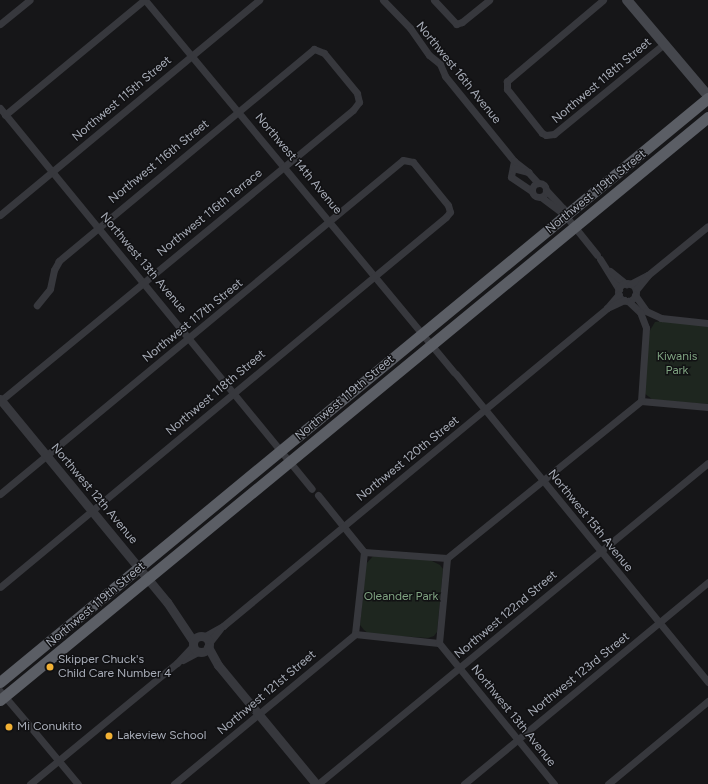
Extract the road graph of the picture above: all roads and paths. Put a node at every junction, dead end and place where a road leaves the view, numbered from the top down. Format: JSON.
{"nodes":[{"id":1,"x":30,"y":0,"type":"edge"},
{"id":2,"x":145,"y":0,"type":"edge"},
{"id":3,"x":259,"y":0,"type":"edge"},
{"id":4,"x":383,"y":0,"type":"edge"},
{"id":5,"x":434,"y":0,"type":"edge"},
{"id":6,"x":489,"y":0,"type":"edge"},
{"id":7,"x":603,"y":0,"type":"edge"},
{"id":8,"x":627,"y":0,"type":"edge"},
{"id":9,"x":0,"y":24,"type":"edge"},
{"id":10,"x":664,"y":44,"type":"junction"},
{"id":11,"x":192,"y":55,"type":"junction"},
{"id":12,"x":708,"y":97,"type":"edge"},
{"id":13,"x":359,"y":102,"type":"joint"},
{"id":14,"x":0,"y":108,"type":"edge"},
{"id":15,"x":240,"y":111,"type":"junction"},
{"id":16,"x":5,"y":115,"type":"junction"},
{"id":17,"x":708,"y":116,"type":"edge"},
{"id":18,"x":514,"y":164,"type":"junction"},
{"id":19,"x":285,"y":166,"type":"junction"},
{"id":20,"x":52,"y":171,"type":"junction"},
{"id":21,"x":526,"y":172,"type":"junction"},
{"id":22,"x":520,"y":180,"type":"junction"},
{"id":23,"x":538,"y":183,"type":"junction"},
{"id":24,"x":546,"y":190,"type":"junction"},
{"id":25,"x":532,"y":191,"type":"junction"},
{"id":26,"x":540,"y":197,"type":"junction"},
{"id":27,"x":0,"y":215,"type":"edge"},
{"id":28,"x":565,"y":215,"type":"junction"},
{"id":29,"x":446,"y":217,"type":"joint"},
{"id":30,"x":331,"y":221,"type":"junction"},
{"id":31,"x":98,"y":226,"type":"junction"},
{"id":32,"x":574,"y":226,"type":"junction"},
{"id":33,"x":708,"y":226,"type":"edge"},
{"id":34,"x":610,"y":271,"type":"junction"},
{"id":35,"x":375,"y":275,"type":"junction"},
{"id":36,"x":648,"y":275,"type":"junction"},
{"id":37,"x":144,"y":282,"type":"junction"},
{"id":38,"x":628,"y":284,"type":"junction"},
{"id":39,"x":619,"y":292,"type":"junction"},
{"id":40,"x":636,"y":293,"type":"junction"},
{"id":41,"x":626,"y":301,"type":"junction"},
{"id":42,"x":37,"y":305,"type":"dead end"},
{"id":43,"x":608,"y":308,"type":"junction"},
{"id":44,"x":661,"y":318,"type":"junction"},
{"id":45,"x":708,"y":323,"type":"edge"},
{"id":46,"x":646,"y":328,"type":"junction"},
{"id":47,"x":423,"y":333,"type":"junction"},
{"id":48,"x":191,"y":338,"type":"junction"},
{"id":49,"x":431,"y":344,"type":"junction"},
{"id":50,"x":234,"y":392,"type":"junction"},
{"id":51,"x":0,"y":400,"type":"edge"},
{"id":52,"x":641,"y":401,"type":"junction"},
{"id":53,"x":708,"y":408,"type":"edge"},
{"id":54,"x":485,"y":410,"type":"junction"},
{"id":55,"x":281,"y":450,"type":"junction"},
{"id":56,"x":46,"y":455,"type":"junction"},
{"id":57,"x":290,"y":461,"type":"junction"},
{"id":58,"x":708,"y":463,"type":"edge"},
{"id":59,"x":543,"y":480,"type":"junction"},
{"id":60,"x":312,"y":489,"type":"dead end"},
{"id":61,"x":0,"y":494,"type":"edge"},
{"id":62,"x":318,"y":496,"type":"dead end"},
{"id":63,"x":92,"y":511,"type":"junction"},
{"id":64,"x":344,"y":526,"type":"junction"},
{"id":65,"x":601,"y":551,"type":"junction"},
{"id":66,"x":364,"y":552,"type":"junction"},
{"id":67,"x":447,"y":558,"type":"junction"},
{"id":68,"x":138,"y":567,"type":"junction"},
{"id":69,"x":148,"y":579,"type":"junction"},
{"id":70,"x":708,"y":582,"type":"edge"},
{"id":71,"x":0,"y":587,"type":"edge"},
{"id":72,"x":659,"y":623,"type":"junction"},
{"id":73,"x":355,"y":634,"type":"junction"},
{"id":74,"x":439,"y":643,"type":"junction"},
{"id":75,"x":201,"y":644,"type":"junction"},
{"id":76,"x":459,"y":668,"type":"junction"},
{"id":77,"x":0,"y":682,"type":"edge"},
{"id":78,"x":708,"y":682,"type":"edge"},
{"id":79,"x":2,"y":696,"type":"edge"},
{"id":80,"x":708,"y":702,"type":"edge"},
{"id":81,"x":259,"y":715,"type":"junction"},
{"id":82,"x":518,"y":739,"type":"junction"},
{"id":83,"x":58,"y":760,"type":"junction"},
{"id":84,"x":30,"y":784,"type":"edge"},
{"id":85,"x":78,"y":784,"type":"edge"},
{"id":86,"x":174,"y":784,"type":"edge"},
{"id":87,"x":317,"y":784,"type":"edge"},
{"id":88,"x":464,"y":784,"type":"edge"},
{"id":89,"x":554,"y":784,"type":"edge"},
{"id":90,"x":608,"y":784,"type":"edge"}],
"edges":[{"from":1,"to":9,"type":"street"},
{"from":2,"to":11,"type":"street","name":"Northwest 14th Avenue"},
{"from":2,"to":16,"type":"street"},
{"from":3,"to":11,"type":"street","name":"Northwest 115th Street"},
{"from":4,"to":18,"type":"street","name":"Northwest 16th Avenue"},
{"from":5,"to":6,"type":"street"},
{"from":7,"to":10,"type":"street","name":"Northwest 118th Street"},
{"from":8,"to":10,"type":"main road"},
{"from":10,"to":12,"type":"main road"},
{"from":11,"to":15,"type":"street","name":"Northwest 14th Avenue"},
{"from":11,"to":20,"type":"street","name":"Northwest 115th Street"},
{"from":12,"to":28,"type":"highway","name":"Northwest 119th Street"},
{"from":13,"to":15,"type":"street","name":"Northwest 116th Street"},
{"from":13,"to":19,"type":"street","name":"Northwest 116th Terrace"},
{"from":14,"to":16,"type":"street","name":"Northwest 13th Avenue"},
{"from":15,"to":19,"type":"street","name":"Northwest 14th Avenue"},
{"from":15,"to":31,"type":"street","name":"Northwest 116th Street"},
{"from":16,"to":20,"type":"street","name":"Northwest 13th Avenue"},
{"from":17,"to":32,"type":"highway","name":"Northwest 119th Street"},
{"from":18,"to":21,"type":"street","name":"Northwest 16th Avenue"},
{"from":18,"to":22,"type":"street","name":"Northwest 16th Avenue"},
{"from":19,"to":30,"type":"street","name":"Northwest 14th Avenue"},
{"from":19,"to":37,"type":"street","name":"Northwest 116th Terrace"},
{"from":20,"to":27,"type":"street","name":"Northwest 115th Street"},
{"from":20,"to":31,"type":"street","name":"Northwest 13th Avenue"},
{"from":21,"to":22,"type":"street"},
{"from":21,"to":23,"type":"street","name":"Northwest 16th Avenue"},
{"from":22,"to":25,"type":"street","name":"Northwest 16th Avenue"},
{"from":23,"to":24,"type":"street","name":"Northwest 16th Avenue"},
{"from":23,"to":25,"type":"street"},
{"from":24,"to":26,"type":"street"},
{"from":24,"to":28,"type":"street","name":"Northwest 16th Avenue"},
{"from":25,"to":26,"type":"street","name":"Northwest 16th Avenue"},
{"from":26,"to":28,"type":"street","name":"Northwest 16th Avenue"},
{"from":28,"to":32,"type":"street","name":"Northwest 16th Avenue"},
{"from":28,"to":47,"type":"highway","name":"Northwest 119th Street"},
{"from":29,"to":30,"type":"street","name":"Northwest 117th Street"},
{"from":29,"to":35,"type":"street","name":"Northwest 118th Street"},
{"from":30,"to":35,"type":"street","name":"Northwest 14th Avenue"},
{"from":30,"to":48,"type":"street","name":"Northwest 117th Street"},
{"from":31,"to":37,"type":"street","name":"Northwest 13th Avenue"},
{"from":31,"to":42,"type":"street","name":"Northwest 116th Street"},
{"from":32,"to":34,"type":"street","name":"Northwest 16th Avenue"},
{"from":32,"to":49,"type":"highway","name":"Northwest 119th Street"},
{"from":33,"to":36,"type":"street","name":"Northwest 120th Street"},
{"from":34,"to":38,"type":"street"},
{"from":34,"to":39,"type":"street"},
{"from":35,"to":47,"type":"street","name":"Northwest 14th Avenue"},
{"from":35,"to":50,"type":"street","name":"Northwest 118th Street"},
{"from":36,"to":38,"type":"street","name":"Northwest 120th Street"},
{"from":36,"to":40,"type":"street","name":"Northwest 120th Street"},
{"from":37,"to":48,"type":"street","name":"Northwest 13th Avenue"},
{"from":37,"to":51,"type":"street","name":"Northwest 116th Terrace"},
{"from":38,"to":39,"type":"street","name":"Northwest 120th Street"},
{"from":38,"to":40,"type":"street"},
{"from":39,"to":41,"type":"street"},
{"from":39,"to":43,"type":"street","name":"Northwest 120th Street"},
{"from":40,"to":41,"type":"street","name":"Northwest 120th Street"},
{"from":40,"to":44,"type":"street"},
{"from":41,"to":43,"type":"street","name":"Northwest 120th Street"},
{"from":41,"to":46,"type":"street"},
{"from":43,"to":54,"type":"street","name":"Northwest 120th Street"},
{"from":44,"to":45,"type":"street"},
{"from":44,"to":46,"type":"street"},
{"from":46,"to":52,"type":"street"},
{"from":47,"to":49,"type":"street","name":"Northwest 14th Avenue"},
{"from":47,"to":55,"type":"highway","name":"Northwest 119th Street"},
{"from":48,"to":50,"type":"street","name":"Northwest 13th Avenue"},
{"from":48,"to":56,"type":"street","name":"Northwest 117th Street"},
{"from":49,"to":54,"type":"street","name":"Northwest 15th Avenue"},
{"from":49,"to":57,"type":"highway","name":"Northwest 119th Street"},
{"from":50,"to":55,"type":"street","name":"Northwest 13th Avenue"},
{"from":50,"to":63,"type":"street","name":"Northwest 118th Street"},
{"from":51,"to":56,"type":"street","name":"Northwest 12th Avenue"},
{"from":52,"to":53,"type":"street"},
{"from":52,"to":59,"type":"street"},
{"from":54,"to":59,"type":"street","name":"Northwest 15th Avenue"},
{"from":54,"to":64,"type":"street","name":"Northwest 120th Street"},
{"from":55,"to":57,"type":"street","name":"Northwest 13th Avenue"},
{"from":55,"to":68,"type":"highway","name":"Northwest 119th Street"},
{"from":56,"to":61,"type":"street","name":"Northwest 117th Street"},
{"from":56,"to":63,"type":"street","name":"Northwest 12th Avenue"},
{"from":57,"to":60,"type":"street","name":"Northwest 13th Avenue"},
{"from":57,"to":69,"type":"highway","name":"Northwest 119th Street"},
{"from":58,"to":65,"type":"street","name":"Northwest 122nd Street"},
{"from":59,"to":65,"type":"street","name":"Northwest 15th Avenue"},
{"from":59,"to":67,"type":"street"},
{"from":62,"to":64,"type":"street"},
{"from":63,"to":68,"type":"street","name":"Northwest 12th Avenue"},
{"from":63,"to":71,"type":"street","name":"Northwest 118th Street"},
{"from":64,"to":66,"type":"street"},
{"from":64,"to":75,"type":"street","name":"Northwest 120th Street"},
{"from":65,"to":72,"type":"street","name":"Northwest 15th Avenue"},
{"from":65,"to":76,"type":"street","name":"Northwest 122nd Street"},
{"from":66,"to":67,"type":"street"},
{"from":66,"to":73,"type":"street"},
{"from":67,"to":74,"type":"street"},
{"from":68,"to":69,"type":"street","name":"Northwest 12th Avenue"},
{"from":68,"to":77,"type":"highway","name":"Northwest 119th Street"},
{"from":69,"to":75,"type":"street","name":"Northwest 12th Avenue"},
{"from":69,"to":79,"type":"highway","name":"Northwest 119th Street"},
{"from":70,"to":72,"type":"street","name":"Northwest 123rd Street"},
{"from":72,"to":78,"type":"street","name":"Northwest 15th Avenue"},
{"from":72,"to":82,"type":"street","name":"Northwest 123rd Street"},
{"from":73,"to":74,"type":"street"},
{"from":73,"to":81,"type":"street","name":"Northwest 121st Street"},
{"from":74,"to":76,"type":"street","name":"Northwest 13th Avenue"},
{"from":75,"to":81,"type":"street","name":"Northwest 12th Avenue"},
{"from":75,"to":83,"type":"street","name":"Northwest 120th Street"},
{"from":76,"to":82,"type":"street","name":"Northwest 13th Avenue"},
{"from":76,"to":87,"type":"street","name":"Northwest 122nd Street"},
{"from":79,"to":83,"type":"street"},
{"from":80,"to":90,"type":"street"},
{"from":81,"to":86,"type":"street","name":"Northwest 121st Street"},
{"from":81,"to":87,"type":"street","name":"Northwest 12th Avenue"},
{"from":82,"to":88,"type":"street","name":"Northwest 123rd Street"},
{"from":82,"to":89,"type":"street","name":"Northwest 13th Avenue"},
{"from":83,"to":84,"type":"street","name":"Northwest 120th Street"},
{"from":83,"to":85,"type":"street"}]}
